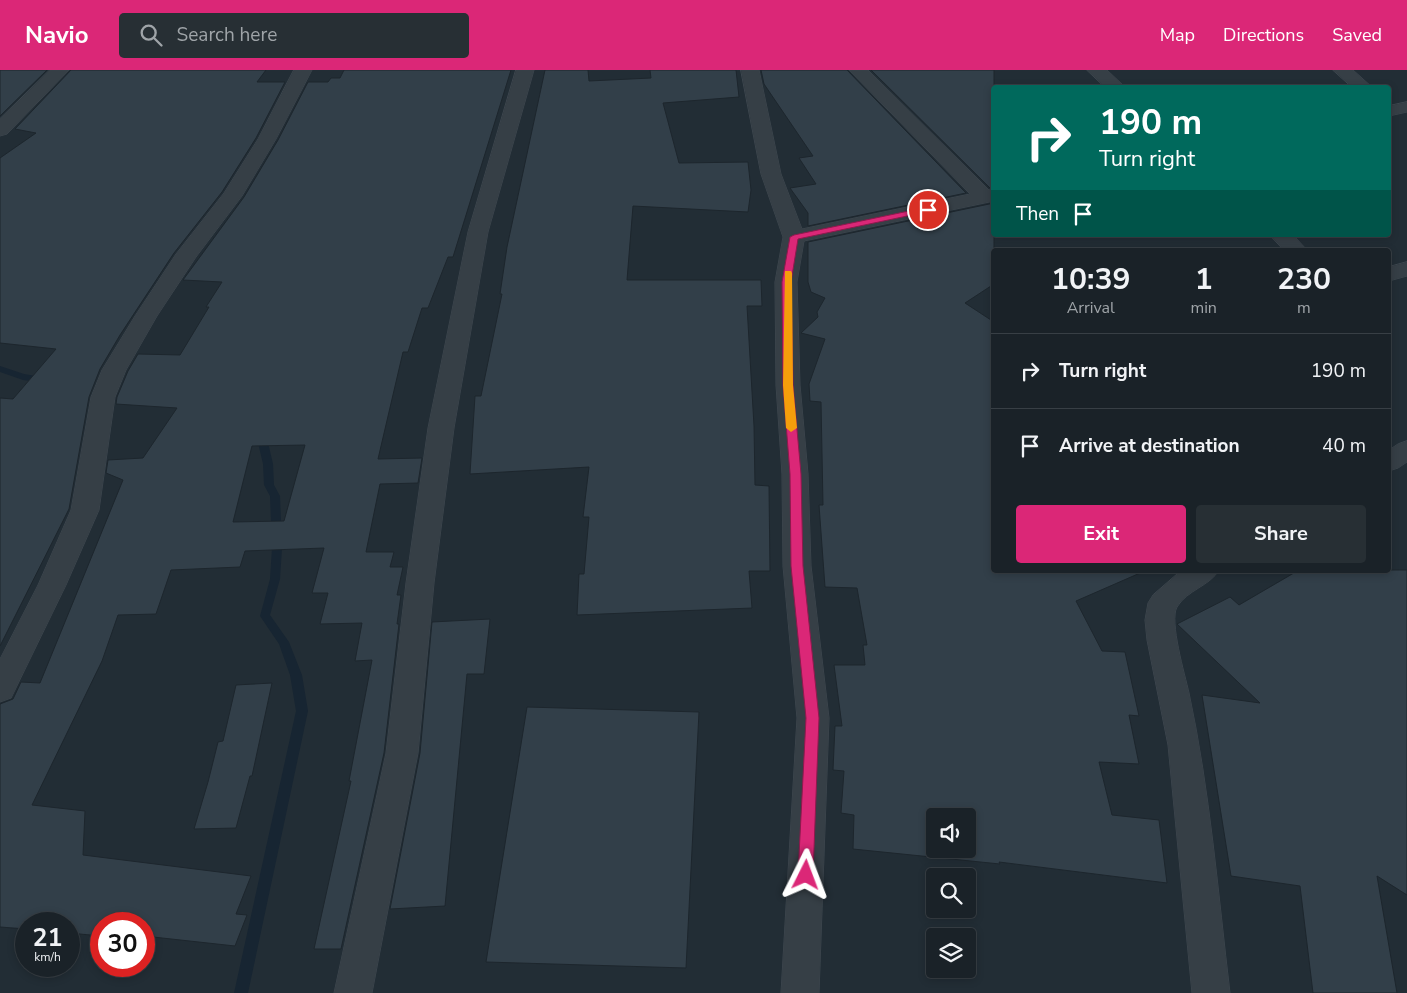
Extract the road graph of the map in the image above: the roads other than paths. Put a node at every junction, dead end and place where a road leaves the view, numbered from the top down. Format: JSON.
{"nodes":[{"id":1,"x":60,"y":70,"type":"edge"},
{"id":2,"x":304,"y":70,"type":"edge"},
{"id":3,"x":525,"y":70,"type":"edge"},
{"id":4,"x":750,"y":70,"type":"edge"},
{"id":5,"x":858,"y":70,"type":"edge"},
{"id":6,"x":1096,"y":70,"type":"edge"},
{"id":7,"x":1342,"y":70,"type":"edge"},
{"id":8,"x":1114,"y":85,"type":"edge"},
{"id":9,"x":1360,"y":85,"type":"edge"},
{"id":10,"x":0,"y":130,"type":"edge"},
{"id":11,"x":989,"y":196,"type":"edge"},
{"id":12,"x":794,"y":237,"type":"junction"},
{"id":13,"x":1282,"y":237,"type":"edge"},
{"id":14,"x":1294,"y":248,"type":"edge"},
{"id":15,"x":1407,"y":269,"type":"edge"},
{"id":16,"x":1391,"y":273,"type":"edge"},
{"id":17,"x":1407,"y":450,"type":"edge"},
{"id":18,"x":1391,"y":461,"type":"edge"},
{"id":19,"x":1200,"y":573,"type":"edge"},
{"id":20,"x":0,"y":689,"type":"edge"},
{"id":21,"x":353,"y":993,"type":"edge"},
{"id":22,"x":800,"y":993,"type":"edge"},
{"id":23,"x":1211,"y":993,"type":"edge"}],
"edges":[{"from":1,"to":10,"type":"street"},
{"from":2,"to":20,"type":"street"},
{"from":3,"to":21,"type":"street"},
{"from":4,"to":12,"type":"street"},
{"from":5,"to":11,"type":"street"},
{"from":6,"to":8,"type":"street"},
{"from":7,"to":9,"type":"street"},
{"from":11,"to":12,"type":"street"},
{"from":12,"to":22,"type":"street"},
{"from":13,"to":14,"type":"street"},
{"from":15,"to":16,"type":"street"},
{"from":17,"to":18,"type":"street"},
{"from":19,"to":23,"type":"street"}]}
